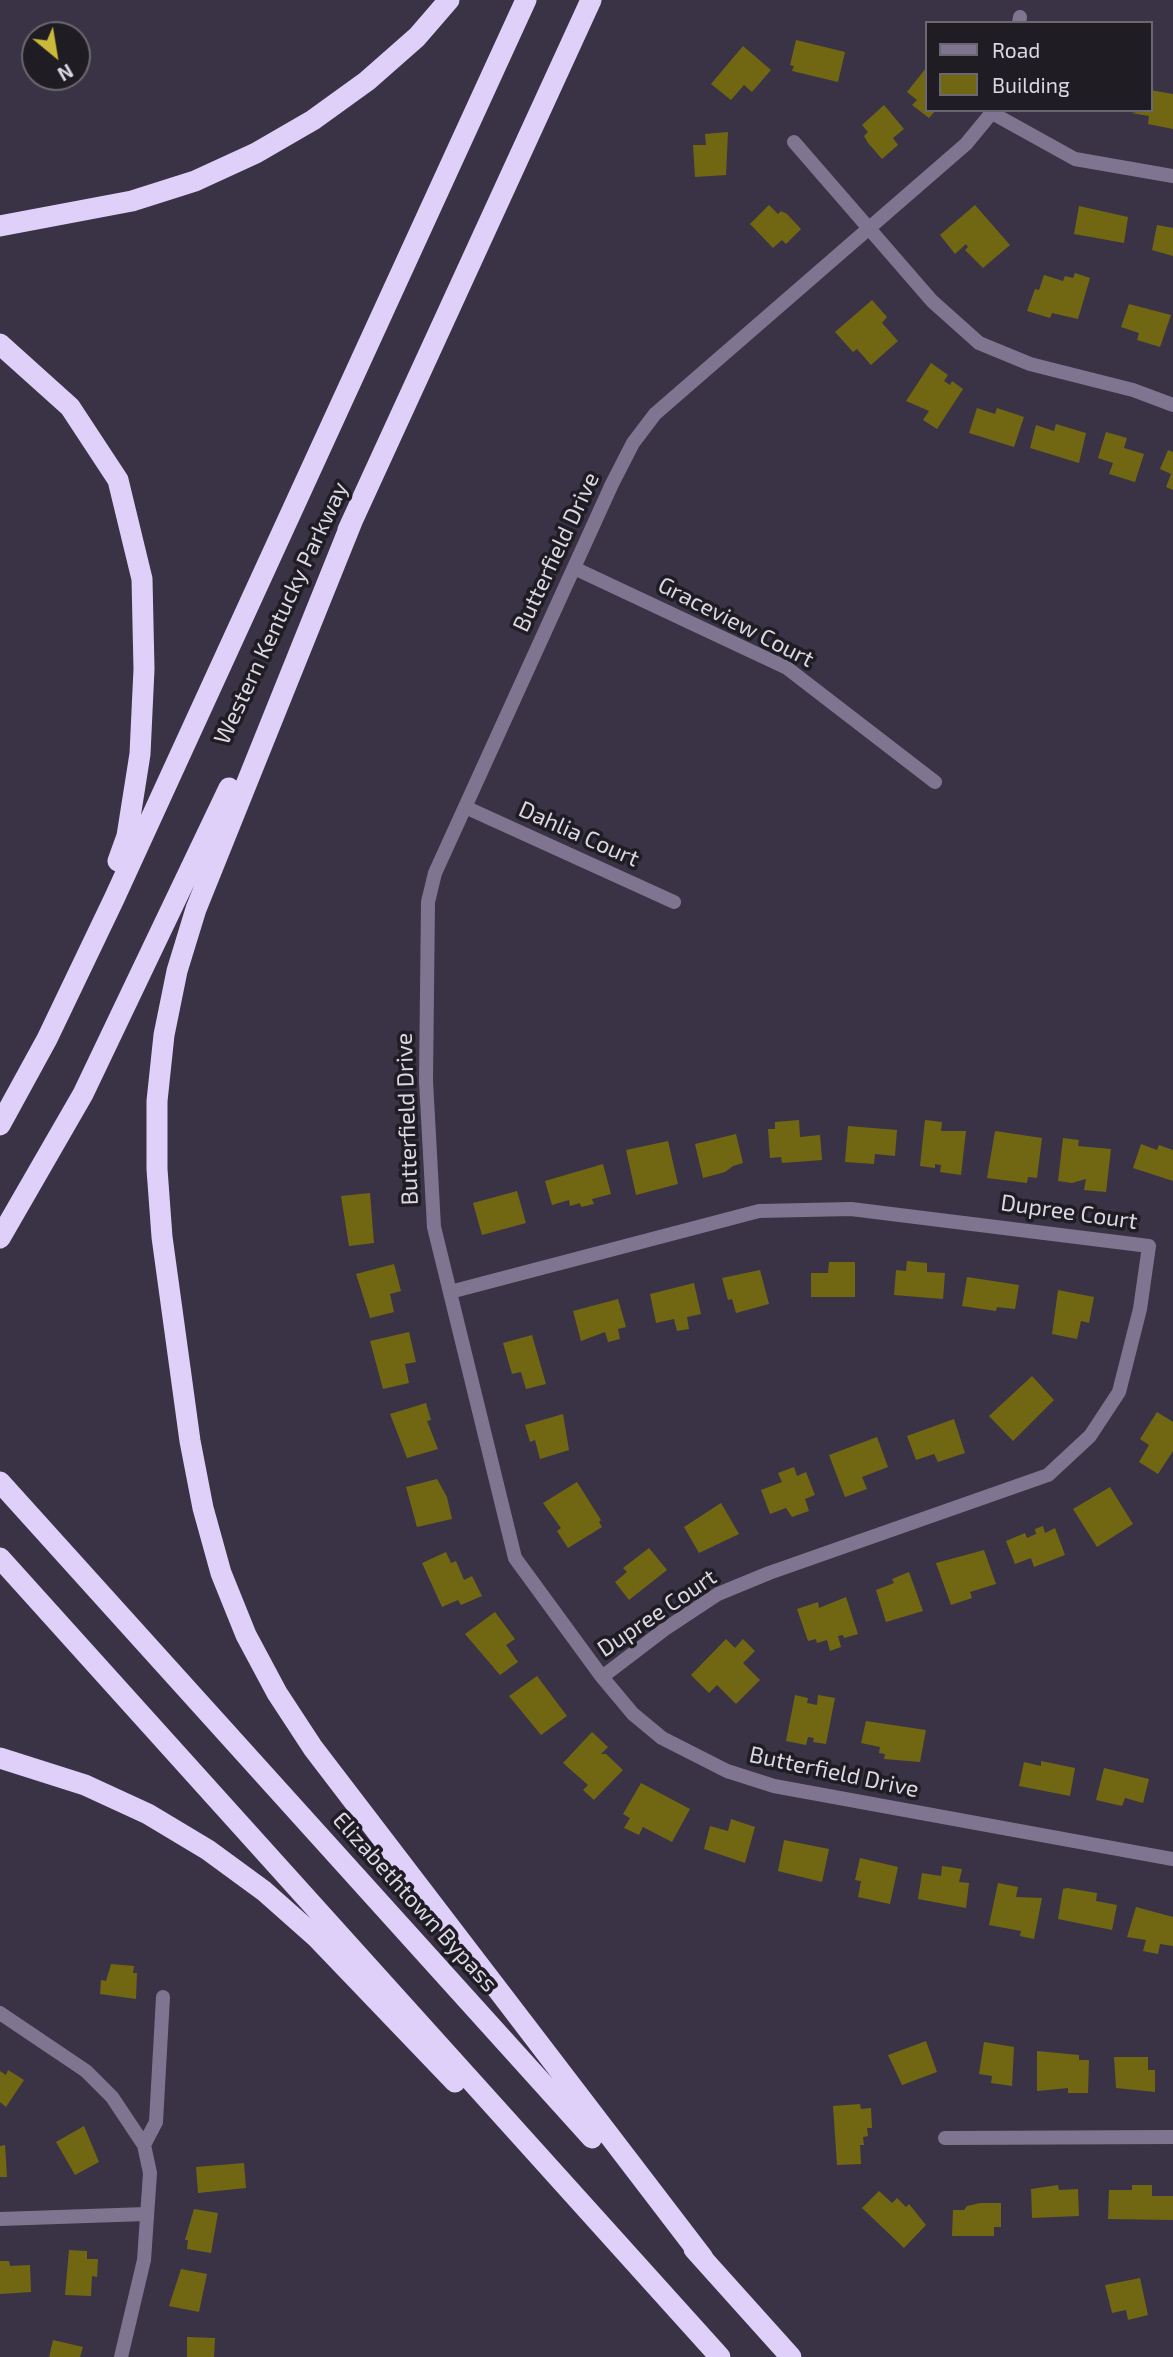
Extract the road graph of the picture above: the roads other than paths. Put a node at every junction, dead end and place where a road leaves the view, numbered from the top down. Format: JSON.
{"nodes":[{"id":1,"x":449,"y":0,"type":"edge"},
{"id":2,"x":526,"y":0,"type":"edge"},
{"id":3,"x":591,"y":0,"type":"edge"},
{"id":4,"x":993,"y":112,"type":"edge"},
{"id":5,"x":794,"y":142,"type":"dead end"},
{"id":6,"x":1173,"y":176,"type":"edge"},
{"id":7,"x":0,"y":226,"type":"edge"},
{"id":8,"x":870,"y":228,"type":"junction"},
{"id":9,"x":0,"y":344,"type":"edge"},
{"id":10,"x":1173,"y":405,"type":"edge"},
{"id":11,"x":353,"y":519,"type":"junction"},
{"id":12,"x":574,"y":568,"type":"junction"},
{"id":13,"x":935,"y":782,"type":"dead end"},
{"id":14,"x":465,"y":807,"type":"junction"},
{"id":15,"x":674,"y":902,"type":"dead end"},
{"id":16,"x":75,"y":981,"type":"junction"},
{"id":17,"x":0,"y":1125,"type":"edge"},
{"id":18,"x":0,"y":1238,"type":"edge"},
{"id":19,"x":450,"y":1292,"type":"junction"},
{"id":20,"x":0,"y":1482,"type":"edge"},
{"id":21,"x":0,"y":1558,"type":"edge"},
{"id":22,"x":602,"y":1677,"type":"junction"},
{"id":23,"x":0,"y":1758,"type":"edge"},
{"id":24,"x":1173,"y":1860,"type":"edge"},
{"id":25,"x":163,"y":1997,"type":"dead end"},
{"id":26,"x":0,"y":2012,"type":"edge"},
{"id":27,"x":1173,"y":2137,"type":"edge"},
{"id":28,"x":945,"y":2138,"type":"dead end"},
{"id":29,"x":144,"y":2145,"type":"junction"},
{"id":30,"x":146,"y":2214,"type":"junction"},
{"id":31,"x":0,"y":2219,"type":"edge"},
{"id":32,"x":623,"y":2253,"type":"junction"},
{"id":33,"x":703,"y":2258,"type":"junction"},
{"id":34,"x":121,"y":2357,"type":"edge"},
{"id":35,"x":720,"y":2357,"type":"edge"},
{"id":36,"x":791,"y":2357,"type":"edge"}],
"edges":[{"from":1,"to":7,"type":"highway"},
{"from":2,"to":16,"type":"highway","name":"Western Kentucky Parkway"},
{"from":3,"to":11,"type":"highway","name":"Western Kentucky Parkway"},
{"from":4,"to":6,"type":"street"},
{"from":4,"to":8,"type":"street","name":"Butterfield Drive"},
{"from":5,"to":8,"type":"street"},
{"from":8,"to":10,"type":"street"},
{"from":8,"to":12,"type":"street","name":"Butterfield Drive"},
{"from":9,"to":16,"type":"highway"},
{"from":11,"to":18,"type":"highway","name":"Western Kentucky Parkway"},
{"from":11,"to":33,"type":"highway"},
{"from":12,"to":13,"type":"street","name":"Graceview Court"},
{"from":12,"to":14,"type":"street","name":"Butterfield Drive"},
{"from":14,"to":15,"type":"street","name":"Dahlia Court"},
{"from":14,"to":19,"type":"street","name":"Butterfield Drive"},
{"from":16,"to":17,"type":"highway","name":"Western Kentucky Parkway"},
{"from":19,"to":22,"type":"street","name":"Butterfield Drive"},
{"from":19,"to":22,"type":"street","name":"Dupree Court"},
{"from":20,"to":33,"type":"highway","name":"Elizabethtown Bypass"},
{"from":21,"to":32,"type":"highway"},
{"from":22,"to":24,"type":"street","name":"Butterfield Drive"},
{"from":23,"to":32,"type":"highway"},
{"from":25,"to":29,"type":"street"},
{"from":26,"to":29,"type":"street"},
{"from":27,"to":28,"type":"street"},
{"from":29,"to":30,"type":"street"},
{"from":30,"to":31,"type":"street"},
{"from":30,"to":34,"type":"street"},
{"from":32,"to":35,"type":"highway"},
{"from":33,"to":36,"type":"highway","name":"Elizabethtown Bypass"}]}
